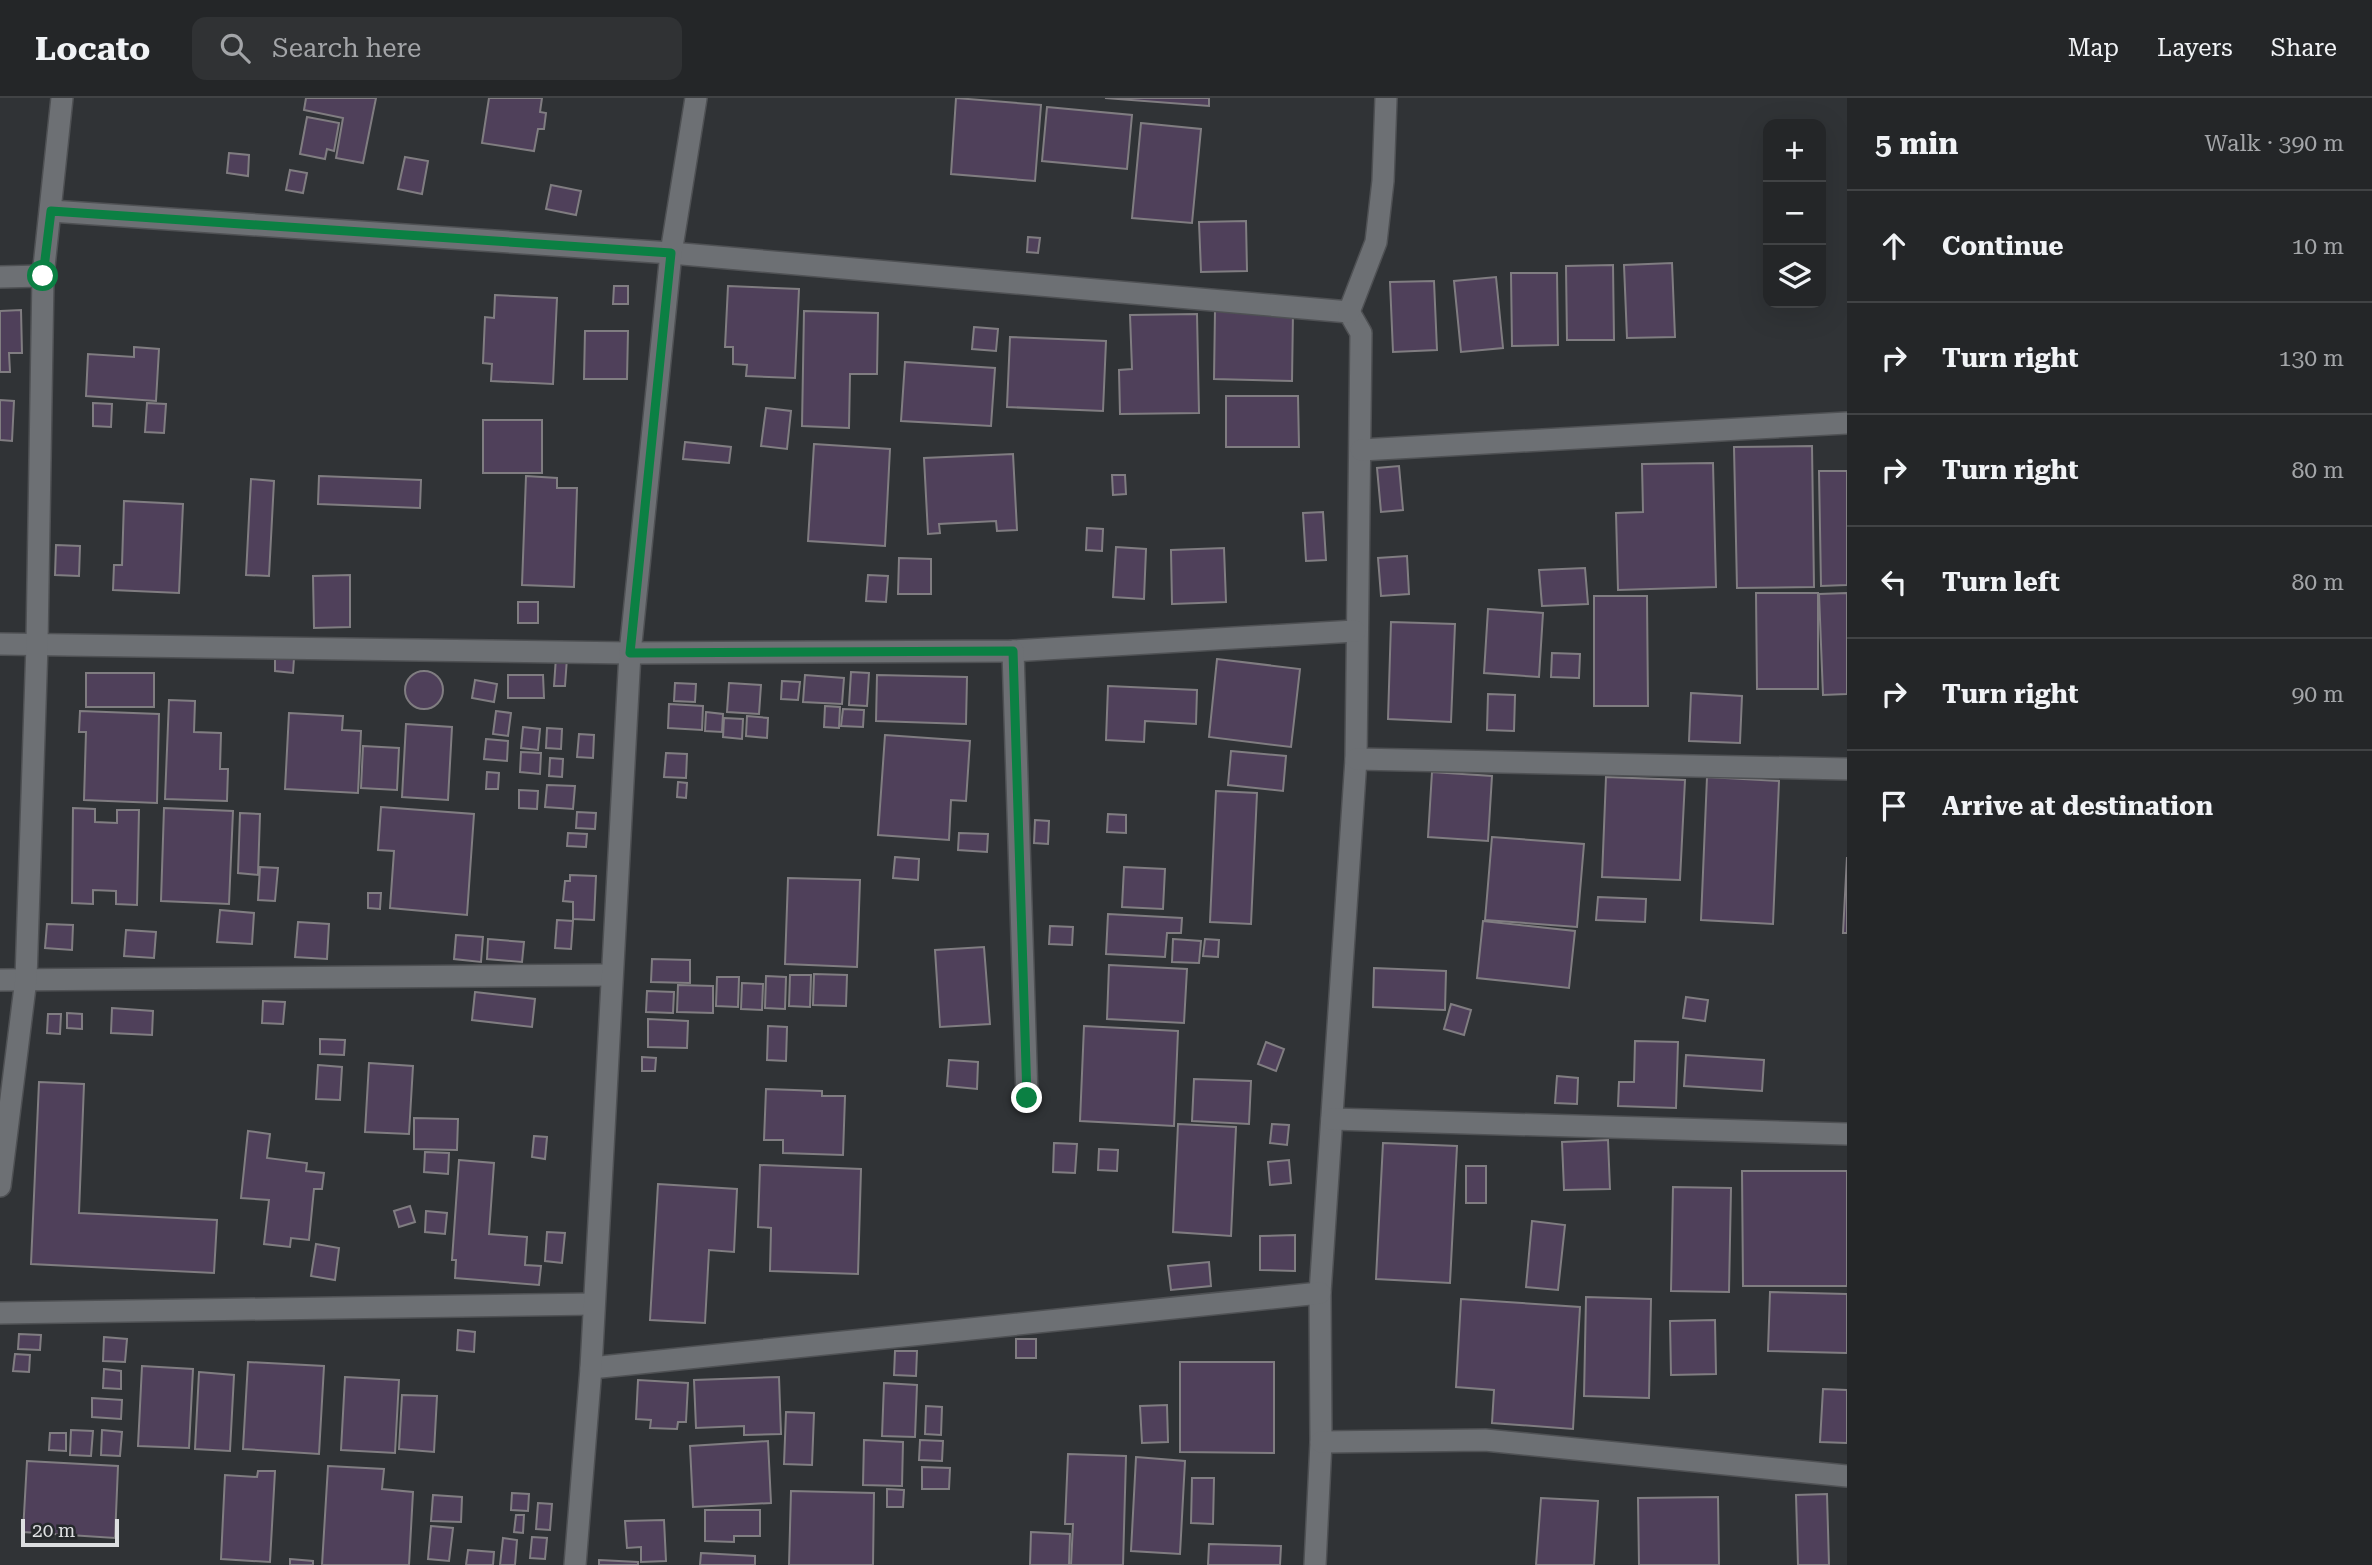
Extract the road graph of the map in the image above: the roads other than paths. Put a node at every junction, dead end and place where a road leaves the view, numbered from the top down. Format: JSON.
{"nodes":[{"id":1,"x":62,"y":98,"type":"edge"},
{"id":2,"x":696,"y":98,"type":"edge"},
{"id":3,"x":1386,"y":98,"type":"edge"},
{"id":4,"x":51,"y":211,"type":"junction"},
{"id":5,"x":671,"y":253,"type":"junction"},
{"id":6,"x":43,"y":276,"type":"junction"},
{"id":7,"x":0,"y":277,"type":"edge"},
{"id":8,"x":1349,"y":312,"type":"junction"},
{"id":9,"x":1847,"y":423,"type":"edge"},
{"id":10,"x":1361,"y":450,"type":"junction"},
{"id":11,"x":1355,"y":631,"type":"junction"},
{"id":12,"x":37,"y":644,"type":"junction"},
{"id":13,"x":0,"y":645,"type":"edge"},
{"id":14,"x":1013,"y":651,"type":"junction"},
{"id":15,"x":630,"y":653,"type":"junction"},
{"id":16,"x":1356,"y":759,"type":"junction"},
{"id":17,"x":1847,"y":769,"type":"edge"},
{"id":18,"x":610,"y":975,"type":"junction"},
{"id":19,"x":26,"y":979,"type":"junction"},
{"id":20,"x":0,"y":980,"type":"edge"},
{"id":21,"x":1027,"y":1098,"type":"dead end"},
{"id":22,"x":1332,"y":1119,"type":"junction"},
{"id":23,"x":1847,"y":1134,"type":"edge"},
{"id":24,"x":0,"y":1186,"type":"edge"},
{"id":25,"x":1320,"y":1293,"type":"junction"},
{"id":26,"x":594,"y":1304,"type":"junction"},
{"id":27,"x":0,"y":1313,"type":"edge"},
{"id":28,"x":591,"y":1368,"type":"junction"},
{"id":29,"x":1321,"y":1442,"type":"junction"},
{"id":30,"x":1847,"y":1476,"type":"edge"},
{"id":31,"x":575,"y":1565,"type":"edge"},
{"id":32,"x":1315,"y":1565,"type":"edge"}],
"edges":[{"from":1,"to":4,"type":"street"},
{"from":2,"to":5,"type":"street"},
{"from":3,"to":8,"type":"street"},
{"from":4,"to":5,"type":"street"},
{"from":4,"to":6,"type":"street"},
{"from":5,"to":8,"type":"street"},
{"from":5,"to":15,"type":"street"},
{"from":6,"to":7,"type":"street"},
{"from":6,"to":12,"type":"street"},
{"from":8,"to":10,"type":"street"},
{"from":9,"to":10,"type":"street"},
{"from":10,"to":11,"type":"street"},
{"from":11,"to":14,"type":"street"},
{"from":11,"to":16,"type":"street"},
{"from":12,"to":13,"type":"street"},
{"from":12,"to":15,"type":"street"},
{"from":12,"to":19,"type":"street"},
{"from":14,"to":15,"type":"street"},
{"from":14,"to":21,"type":"street"},
{"from":15,"to":18,"type":"street"},
{"from":16,"to":17,"type":"street"},
{"from":16,"to":22,"type":"street"},
{"from":18,"to":19,"type":"street"},
{"from":18,"to":26,"type":"street"},
{"from":19,"to":20,"type":"street"},
{"from":19,"to":24,"type":"street"},
{"from":22,"to":23,"type":"street"},
{"from":22,"to":25,"type":"street"},
{"from":25,"to":28,"type":"street"},
{"from":25,"to":29,"type":"street"},
{"from":26,"to":27,"type":"street"},
{"from":26,"to":28,"type":"street"},
{"from":28,"to":31,"type":"street"},
{"from":29,"to":30,"type":"street"},
{"from":29,"to":32,"type":"street"}]}
